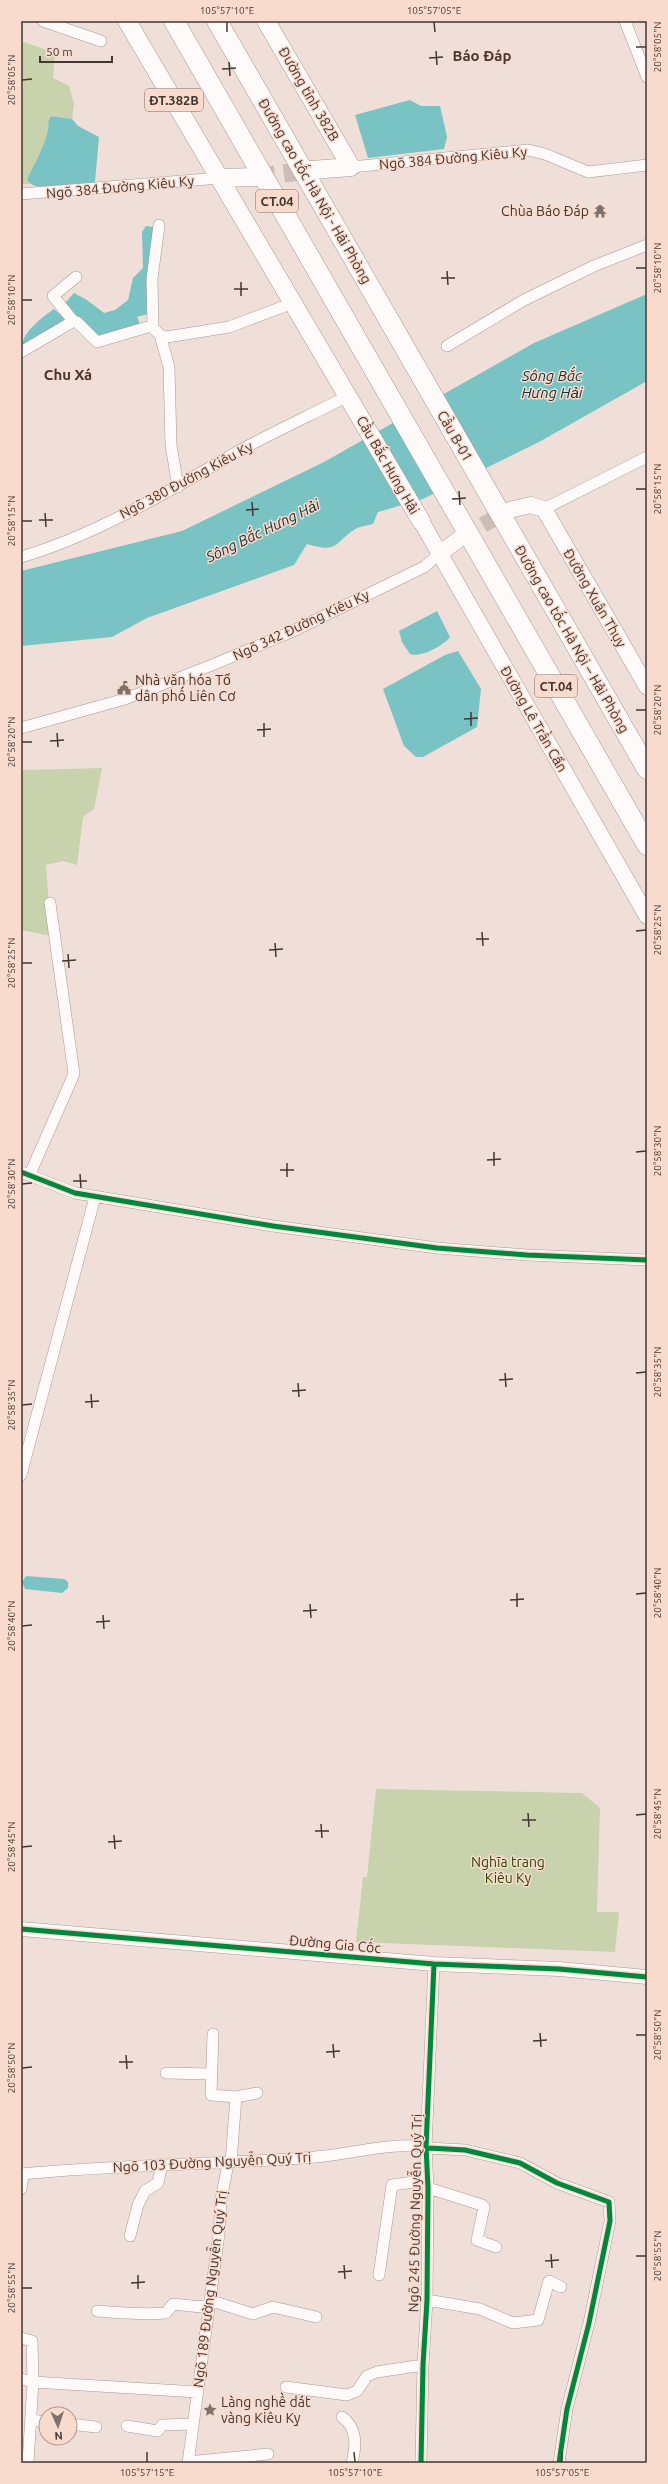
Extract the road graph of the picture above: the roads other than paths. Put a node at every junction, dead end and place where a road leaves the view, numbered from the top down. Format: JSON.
{"nodes":[{"id":1,"x":43,"y":21,"type":"edge"},
{"id":2,"x":127,"y":21,"type":"edge"},
{"id":3,"x":174,"y":21,"type":"edge"},
{"id":4,"x":217,"y":21,"type":"edge"},
{"id":5,"x":266,"y":21,"type":"edge"},
{"id":6,"x":624,"y":21,"type":"edge"},
{"id":7,"x":101,"y":41,"type":"dead end"},
{"id":8,"x":647,"y":77,"type":"edge"},
{"id":9,"x":647,"y":165,"type":"edge"},
{"id":10,"x":351,"y":166,"type":"junction"},
{"id":11,"x":311,"y":170,"type":"tunnel mouth"},
{"id":12,"x":257,"y":177,"type":"tunnel mouth"},
{"id":13,"x":220,"y":178,"type":"junction"},
{"id":14,"x":21,"y":194,"type":"edge"},
{"id":15,"x":159,"y":225,"type":"dead end"},
{"id":16,"x":647,"y":245,"type":"edge"},
{"id":17,"x":76,"y":277,"type":"dead end"},
{"id":18,"x":293,"y":303,"type":"junction"},
{"id":19,"x":74,"y":322,"type":"junction"},
{"id":20,"x":157,"y":331,"type":"junction"},
{"id":21,"x":447,"y":346,"type":"dead end"},
{"id":22,"x":21,"y":352,"type":"edge"},
{"id":23,"x":413,"y":362,"type":"joint"},
{"id":24,"x":352,"y":403,"type":"junction"},
{"id":25,"x":647,"y":457,"type":"edge"},
{"id":26,"x":178,"y":487,"type":"junction"},
{"id":27,"x":544,"y":509,"type":"junction"},
{"id":28,"x":503,"y":510,"type":"junction"},
{"id":29,"x":421,"y":521,"type":"joint"},
{"id":30,"x":464,"y":532,"type":"junction"},
{"id":31,"x":438,"y":554,"type":"junction"},
{"id":32,"x":21,"y":557,"type":"edge"},
{"id":33,"x":647,"y":687,"type":"edge"},
{"id":34,"x":21,"y":728,"type":"edge"},
{"id":35,"x":647,"y":769,"type":"edge"},
{"id":36,"x":647,"y":845,"type":"edge"},
{"id":37,"x":50,"y":903,"type":"dead end"},
{"id":38,"x":647,"y":916,"type":"edge"},
{"id":39,"x":26,"y":1173,"type":"edge"},
{"id":40,"x":95,"y":1196,"type":"junction"},
{"id":41,"x":647,"y":1260,"type":"edge"},
{"id":42,"x":21,"y":1475,"type":"edge"},
{"id":43,"x":21,"y":1929,"type":"edge"},
{"id":44,"x":434,"y":1964,"type":"junction"},
{"id":45,"x":647,"y":1977,"type":"edge"},
{"id":46,"x":213,"y":2034,"type":"dead end"},
{"id":47,"x":166,"y":2073,"type":"dead end"},
{"id":48,"x":212,"y":2074,"type":"junction"},
{"id":49,"x":258,"y":2093,"type":"dead end"},
{"id":50,"x":236,"y":2097,"type":"junction"},
{"id":51,"x":427,"y":2148,"type":"junction"},
{"id":52,"x":229,"y":2163,"type":"junction"},
{"id":53,"x":162,"y":2164,"type":"junction"},
{"id":54,"x":22,"y":2174,"type":"edge"},
{"id":55,"x":428,"y":2184,"type":"junction"},
{"id":56,"x":21,"y":2189,"type":"edge"},
{"id":57,"x":130,"y":2236,"type":"dead end"},
{"id":58,"x":496,"y":2247,"type":"dead end"},
{"id":59,"x":379,"y":2275,"type":"dead end"},
{"id":60,"x":561,"y":2287,"type":"dead end"},
{"id":61,"x":427,"y":2300,"type":"junction"},
{"id":62,"x":209,"y":2305,"type":"junction"},
{"id":63,"x":97,"y":2311,"type":"dead end"},
{"id":64,"x":316,"y":2317,"type":"dead end"},
{"id":65,"x":21,"y":2338,"type":"edge"},
{"id":66,"x":423,"y":2365,"type":"junction"},
{"id":67,"x":21,"y":2379,"type":"edge"},
{"id":68,"x":33,"y":2382,"type":"junction"},
{"id":69,"x":286,"y":2387,"type":"dead end"},
{"id":70,"x":197,"y":2392,"type":"junction"},
{"id":71,"x":342,"y":2418,"type":"dead end"},
{"id":72,"x":31,"y":2420,"type":"junction"},
{"id":73,"x":38,"y":2421,"type":"edge"},
{"id":74,"x":193,"y":2424,"type":"junction"},
{"id":75,"x":78,"y":2425,"type":"edge"},
{"id":76,"x":127,"y":2426,"type":"dead end"},
{"id":77,"x":96,"y":2427,"type":"dead end"},
{"id":78,"x":268,"y":2454,"type":"dead end"},
{"id":79,"x":188,"y":2462,"type":"edge"},
{"id":80,"x":28,"y":2463,"type":"edge"},
{"id":81,"x":352,"y":2463,"type":"edge"},
{"id":82,"x":421,"y":2463,"type":"edge"},
{"id":83,"x":559,"y":2463,"type":"edge"}],
"edges":[{"from":1,"to":7,"type":"street"},
{"from":2,"to":13,"type":"main road","number":"ĐT.382B"},
{"from":3,"to":30,"type":"highway","number":"CT.04"},
{"from":4,"to":23,"type":"highway","name":"Đường cao tốc Hà Nội - Hải Phòng","number":"CT.04"},
{"from":5,"to":10,"type":"main road","name":"Đường tỉnh 382B"},
{"from":6,"to":8,"type":"street"},
{"from":9,"to":10,"type":"street","name":"Ngõ 384 Đường Kiêu Kỵ"},
{"from":10,"to":11,"type":"main road"},
{"from":12,"to":13,"type":"main road"},
{"from":13,"to":14,"type":"street","name":"Ngõ 384 Đường Kiêu Kỵ"},
{"from":13,"to":18,"type":"main road","name":"Cầu Bắc Hưng Hải"},
{"from":15,"to":20,"type":"street"},
{"from":16,"to":21,"type":"street"},
{"from":17,"to":19,"type":"street"},
{"from":18,"to":20,"type":"street"},
{"from":18,"to":24,"type":"main road","name":"Cầu Bắc Hưng Hải"},
{"from":19,"to":20,"type":"street"},
{"from":19,"to":22,"type":"street"},
{"from":20,"to":26,"type":"street"},
{"from":23,"to":28,"type":"highway","name":"Cầu B-01","number":"CT.04"},
{"from":24,"to":26,"type":"street","name":"Ngõ 380 Đường Kiêu Kỵ"},
{"from":24,"to":29,"type":"main road","name":"Cầu Bắc Hưng Hải"},
{"from":25,"to":27,"type":"street"},
{"from":26,"to":32,"type":"street","name":"Ngõ 380 Đường Kiêu Kỵ"},
{"from":27,"to":28,"type":"main road"},
{"from":27,"to":33,"type":"main road","name":"Đường Xuân Thụy"},
{"from":28,"to":35,"type":"highway","name":"Đường cao tốc Hà Nội – Hải Phòng","number":"CT.04"},
{"from":29,"to":31,"type":"main road","name":"Đường Lê Trần Cẩn"},
{"from":30,"to":31,"type":"main road"},
{"from":30,"to":36,"type":"highway","number":"CT.04"},
{"from":31,"to":34,"type":"street","name":"Ngõ 342 Đường Kiêu Kỵ"},
{"from":31,"to":38,"type":"main road","name":"Đường Lê Trần Cẩn"},
{"from":37,"to":39,"type":"street"},
{"from":39,"to":40,"type":"street"},
{"from":40,"to":41,"type":"street"},
{"from":40,"to":42,"type":"street"},
{"from":43,"to":44,"type":"street","name":"Đường Gia Cốc"},
{"from":44,"to":45,"type":"street","name":"Đường Gia Cốc"},
{"from":44,"to":51,"type":"street","name":"Ngõ 245 Đường Nguyễn Quý Trị"},
{"from":46,"to":48,"type":"street"},
{"from":47,"to":48,"type":"street"},
{"from":48,"to":50,"type":"street"},
{"from":49,"to":50,"type":"street"},
{"from":50,"to":52,"type":"street","name":"Ngõ 189 Đường Nguyễn Quý Trị"},
{"from":51,"to":52,"type":"street","name":"Ngõ 103 Đường Nguyễn Quý Trị"},
{"from":51,"to":55,"type":"street","name":"Ngõ 245 Đường Nguyễn Quý Trị"},
{"from":51,"to":83,"type":"street","name":"Ngõ 103 Đường Nguyễn Quý Trị"},
{"from":52,"to":53,"type":"street","name":"Ngõ 103 Đường Nguyễn Quý Trị"},
{"from":52,"to":62,"type":"street","name":"Ngõ 189 Đường Nguyễn Quý Trị"},
{"from":53,"to":54,"type":"street","name":"Ngõ 103 Đường Nguyễn Quý Trị"},
{"from":53,"to":57,"type":"street"},
{"from":54,"to":56,"type":"street"},
{"from":55,"to":58,"type":"street"},
{"from":55,"to":59,"type":"street"},
{"from":55,"to":61,"type":"street","name":"Ngõ 245 Đường Nguyễn Quý Trị"},
{"from":60,"to":61,"type":"street"},
{"from":61,"to":66,"type":"street","name":"Ngõ 245 Đường Nguyễn Quý Trị"},
{"from":62,"to":63,"type":"street"},
{"from":62,"to":64,"type":"street"},
{"from":62,"to":70,"type":"street","name":"Ngõ 189 Đường Nguyễn Quý Trị"},
{"from":65,"to":68,"type":"street"},
{"from":66,"to":69,"type":"street"},
{"from":66,"to":82,"type":"street","name":"Ngõ 245 Đường Nguyễn Quý Trị"},
{"from":67,"to":68,"type":"street"},
{"from":68,"to":70,"type":"street"},
{"from":68,"to":72,"type":"street"},
{"from":70,"to":74,"type":"street","name":"Ngõ 189 Đường Nguyễn Quý Trị"},
{"from":71,"to":81,"type":"street"},
{"from":72,"to":73,"type":"street"},
{"from":72,"to":80,"type":"street"},
{"from":74,"to":76,"type":"street"},
{"from":74,"to":79,"type":"street","name":"Ngõ 189 Đường Nguyễn Quý Trị"},
{"from":75,"to":77,"type":"street"},
{"from":78,"to":79,"type":"street"}]}
